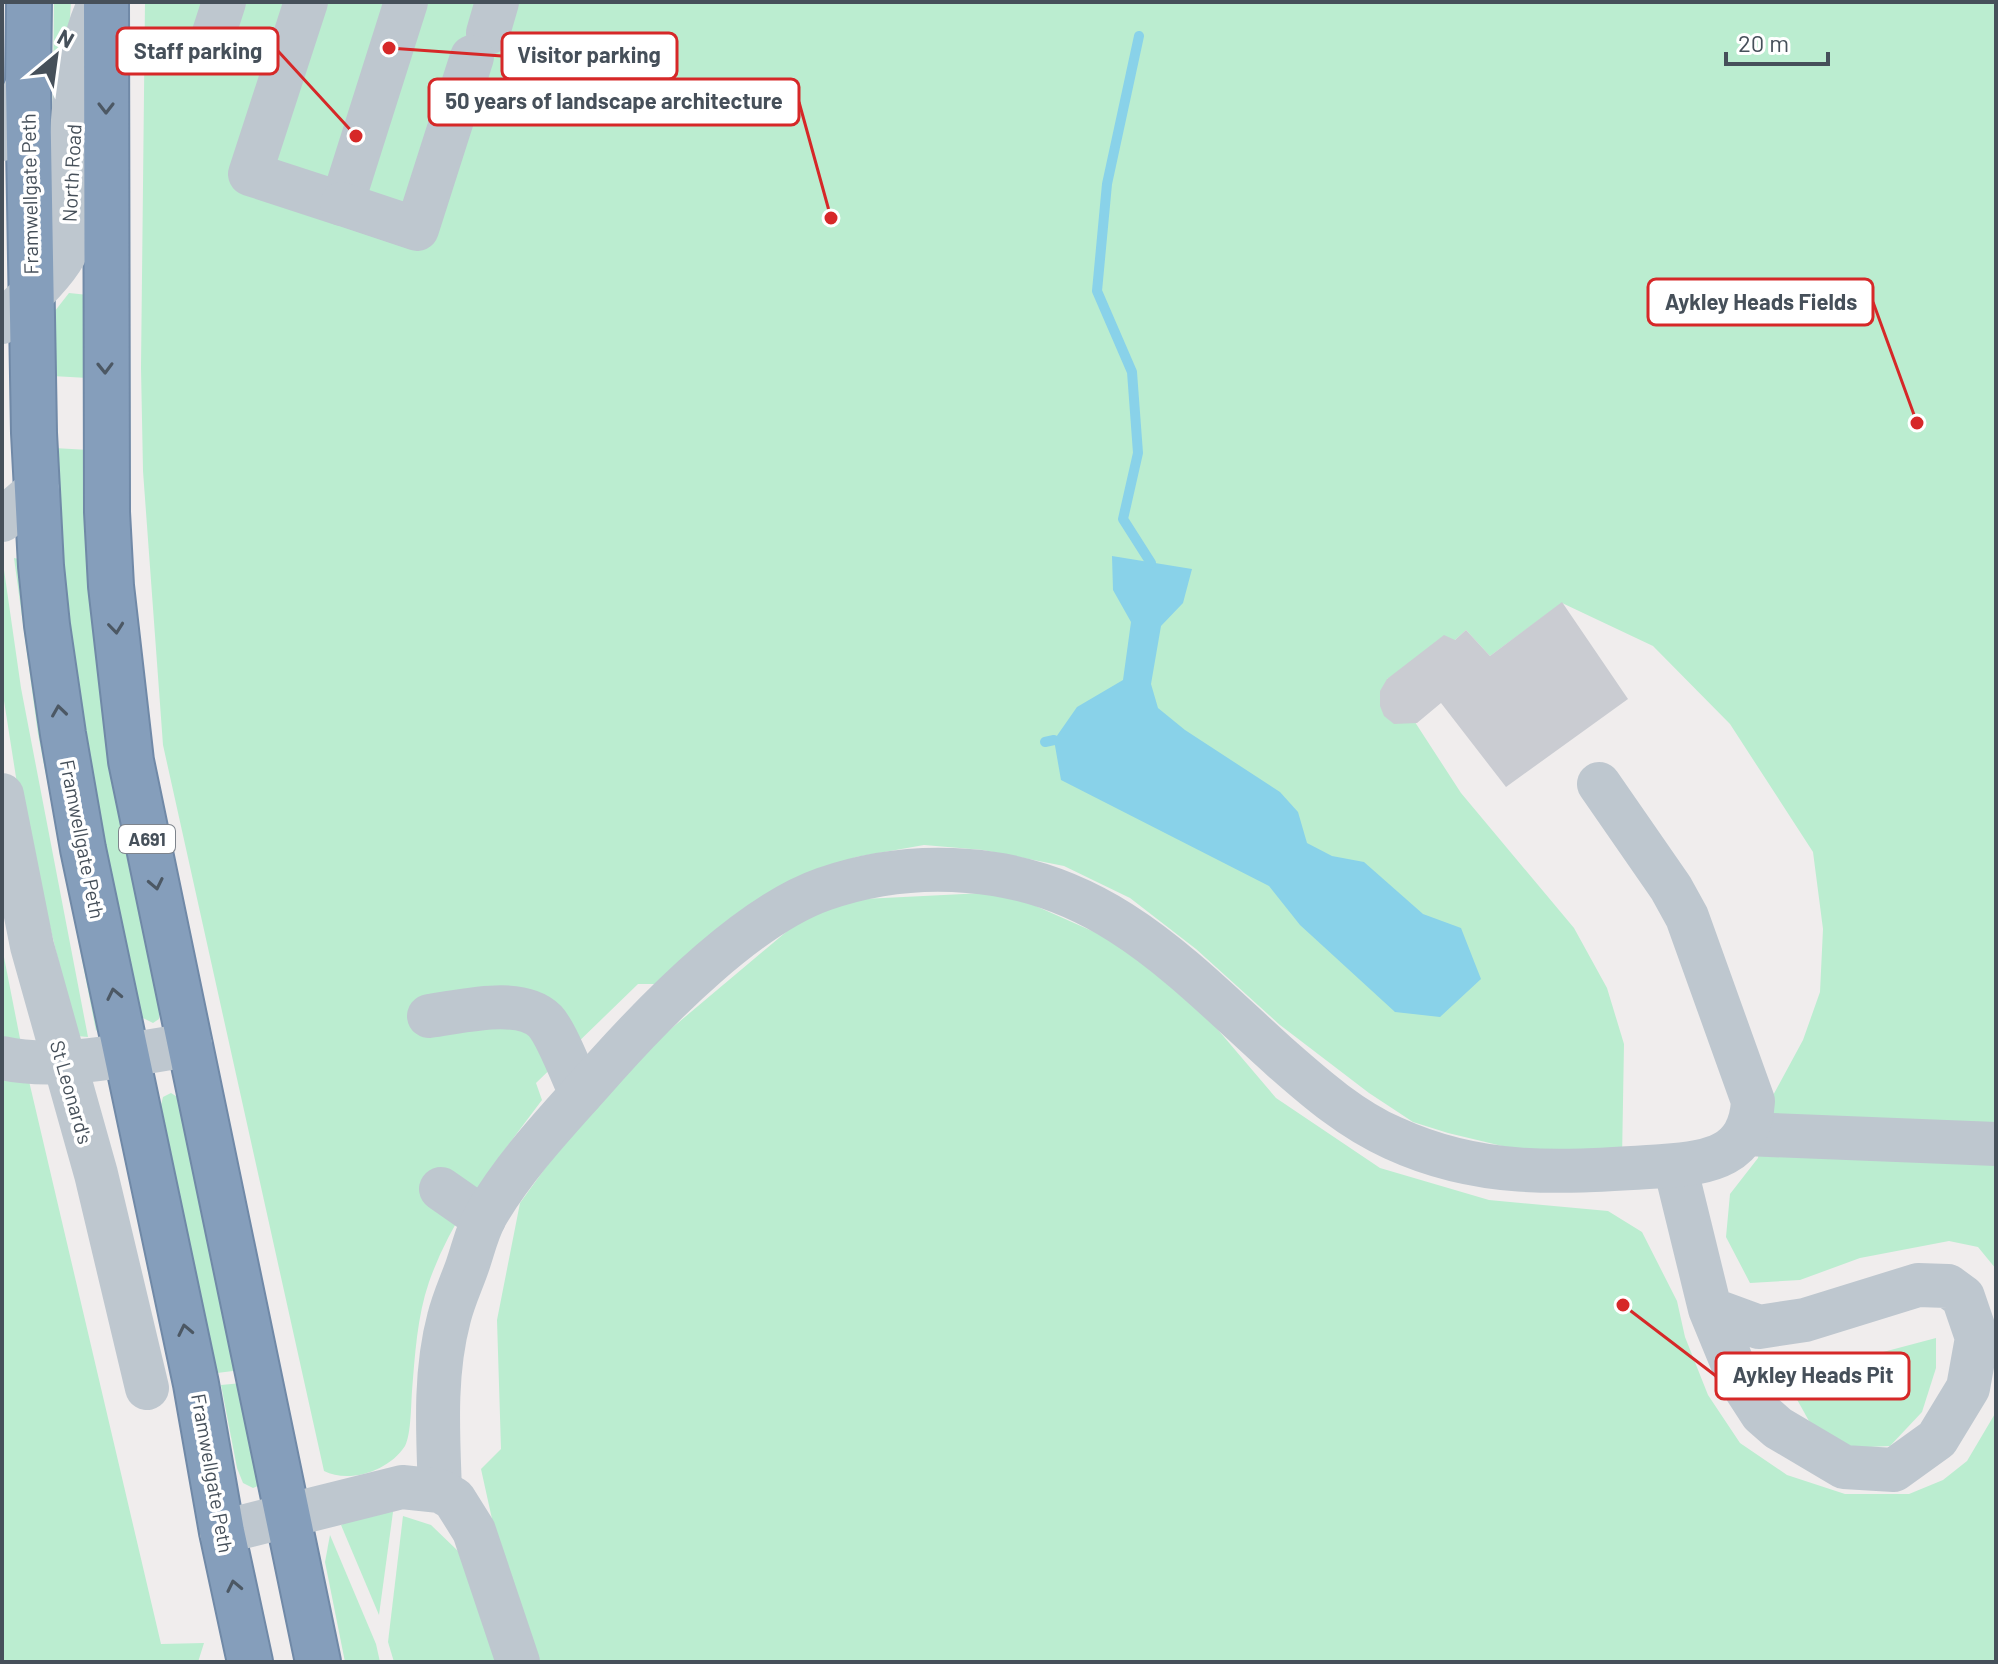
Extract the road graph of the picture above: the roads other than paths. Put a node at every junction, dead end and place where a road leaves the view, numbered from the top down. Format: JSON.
{"nodes":[{"id":1,"x":29,"y":2,"type":"edge"},
{"id":2,"x":100,"y":2,"type":"edge"},
{"id":3,"x":106,"y":2,"type":"edge"},
{"id":4,"x":306,"y":2,"type":"edge"},
{"id":5,"x":406,"y":2,"type":"edge"},
{"id":6,"x":486,"y":31,"type":"edge"},
{"id":7,"x":28,"y":85,"type":"junction"},
{"id":8,"x":2,"y":139,"type":"edge"},
{"id":9,"x":342,"y":204,"type":"junction"},
{"id":10,"x":16,"y":308,"type":"edge"},
{"id":11,"x":37,"y":490,"type":"junction"},
{"id":12,"x":2,"y":520,"type":"edge"},
{"id":13,"x":1599,"y":784,"type":"dead end"},
{"id":14,"x":2,"y":795,"type":"edge"},
{"id":15,"x":429,"y":1016,"type":"dead end"},
{"id":16,"x":190,"y":1045,"type":"junction"},
{"id":17,"x":126,"y":1053,"type":"junction"},
{"id":18,"x":2,"y":1058,"type":"edge"},
{"id":19,"x":63,"y":1062,"type":"junction"},
{"id":20,"x":581,"y":1094,"type":"junction"},
{"id":21,"x":1746,"y":1134,"type":"junction"},
{"id":22,"x":1996,"y":1144,"type":"edge"},
{"id":23,"x":1675,"y":1166,"type":"junction"},
{"id":24,"x":96,"y":1174,"type":"junction"},
{"id":25,"x":441,"y":1189,"type":"dead end"},
{"id":26,"x":157,"y":1202,"type":"junction"},
{"id":27,"x":484,"y":1219,"type":"junction"},
{"id":28,"x":1710,"y":1309,"type":"junction"},
{"id":29,"x":147,"y":1388,"type":"dead end"},
{"id":30,"x":440,"y":1491,"type":"junction"},
{"id":31,"x":290,"y":1515,"type":"junction"},
{"id":32,"x":222,"y":1532,"type":"junction"},
{"id":33,"x":250,"y":1662,"type":"edge"},
{"id":34,"x":318,"y":1662,"type":"edge"},
{"id":35,"x":518,"y":1662,"type":"edge"}],
"edges":[{"from":1,"to":7,"type":"highway","name":"Framwellgate Peth"},
{"from":2,"to":10,"type":"street","name":"North Road"},
{"from":3,"to":16,"type":"highway","number":"A691","one_way":true},
{"from":4,"to":9,"type":"street"},
{"from":5,"to":9,"type":"street"},
{"from":6,"to":9,"type":"street"},
{"from":7,"to":8,"type":"street"},
{"from":7,"to":10,"type":"highway","name":"Framwellgate Peth"},
{"from":10,"to":11,"type":"highway","name":"Framwellgate Peth"},
{"from":11,"to":12,"type":"street"},
{"from":17,"to":11,"type":"highway","name":"Framwellgate Peth","one_way":true},
{"from":13,"to":21,"type":"street"},
{"from":14,"to":19,"type":"street","name":"St Leonard's"},
{"from":15,"to":20,"type":"street"},
{"from":16,"to":17,"type":"street"},
{"from":16,"to":31,"type":"highway","number":"A691"},
{"from":17,"to":19,"type":"street"},
{"from":17,"to":26,"type":"highway","name":"Framwellgate Peth"},
{"from":18,"to":19,"type":"street"},
{"from":19,"to":24,"type":"street","name":"St Leonard's"},
{"from":20,"to":23,"type":"street"},
{"from":20,"to":27,"type":"street"},
{"from":21,"to":22,"type":"street"},
{"from":21,"to":23,"type":"street"},
{"from":23,"to":28,"type":"street"},
{"from":24,"to":26,"type":"street"},
{"from":24,"to":29,"type":"street","name":"St Leonard's"},
{"from":25,"to":27,"type":"street"},
{"from":32,"to":26,"type":"highway","name":"Framwellgate Peth","one_way":true},
{"from":27,"to":30,"type":"street"},
{"from":28,"to":28,"type":"street"},
{"from":30,"to":31,"type":"street"},
{"from":30,"to":35,"type":"street"},
{"from":31,"to":32,"type":"street"},
{"from":31,"to":34,"type":"highway","number":"A691"},
{"from":33,"to":32,"type":"highway","name":"Framwellgate Peth","one_way":true}]}
